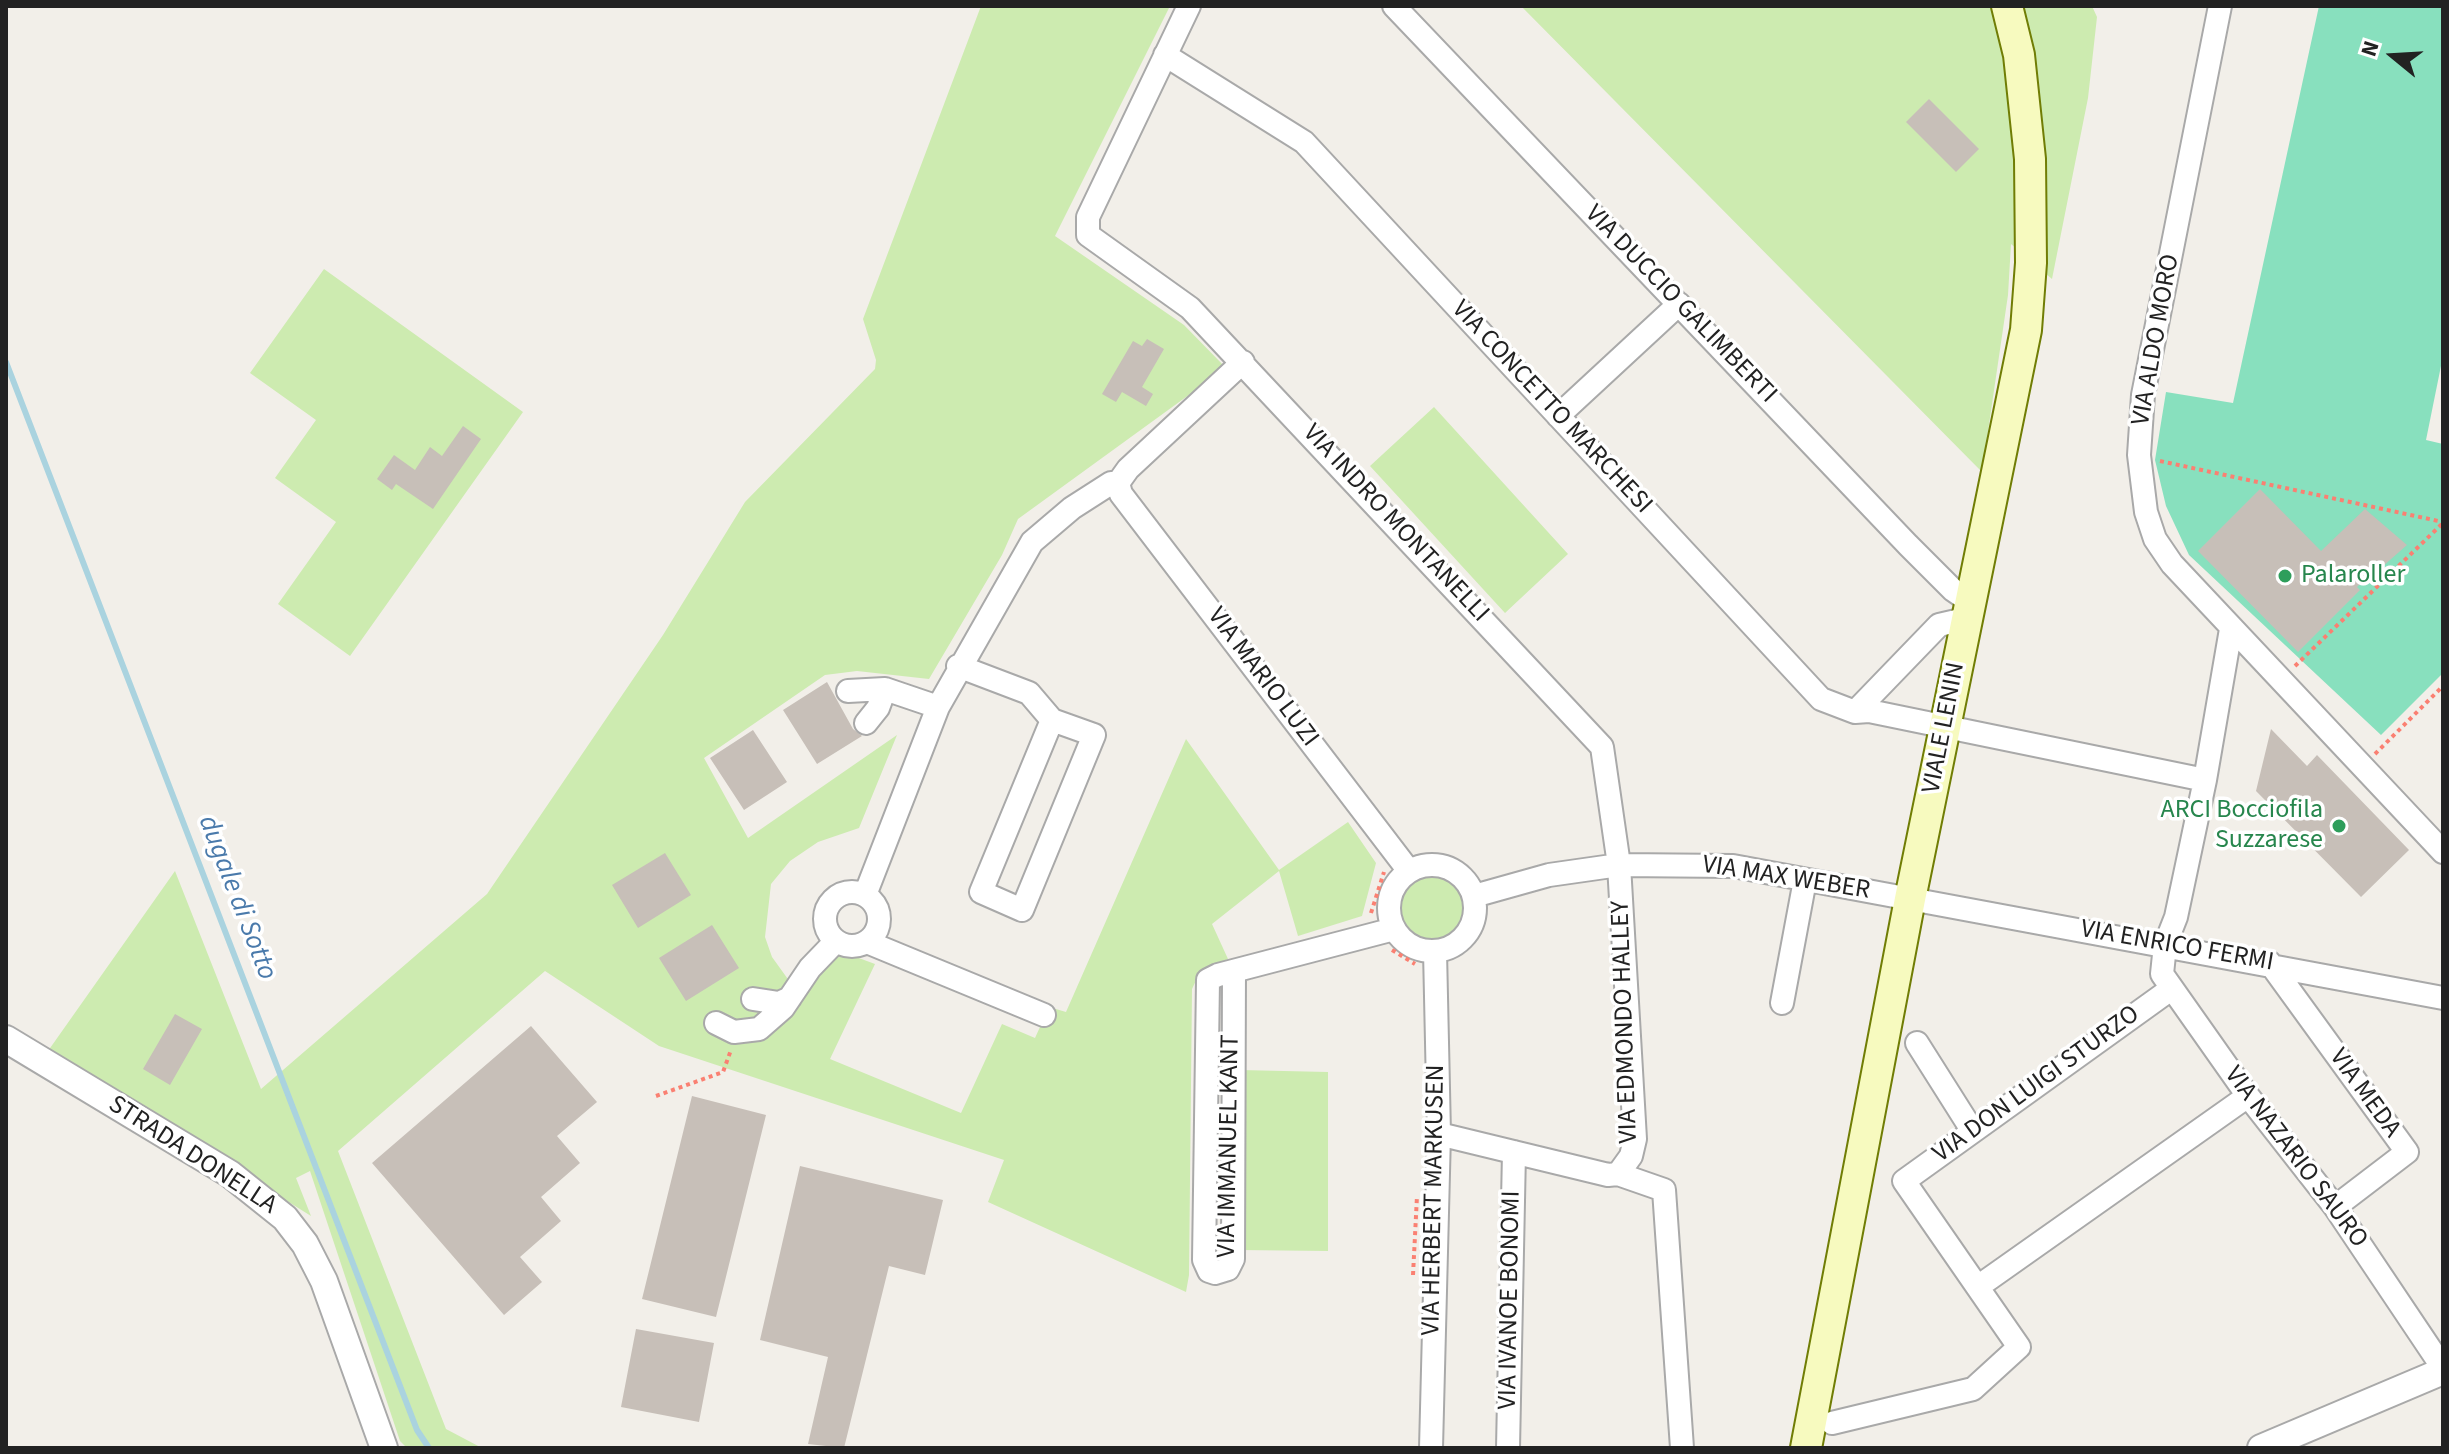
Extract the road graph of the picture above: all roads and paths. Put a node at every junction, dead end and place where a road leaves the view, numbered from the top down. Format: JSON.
{"nodes":[{"id":1,"x":1189,"y":6,"type":"edge"},
{"id":2,"x":1394,"y":6,"type":"edge"},
{"id":3,"x":2007,"y":6,"type":"edge"},
{"id":4,"x":2220,"y":6,"type":"edge"},
{"id":5,"x":1165,"y":55,"type":"junction"},
{"id":6,"x":1679,"y":304,"type":"junction"},
{"id":7,"x":1243,"y":362,"type":"junction"},
{"id":8,"x":1558,"y":416,"type":"junction"},
{"id":9,"x":2155,"y":459,"type":"dead end"},
{"id":10,"x":1118,"y":483,"type":"junction"},
{"id":11,"x":2443,"y":522,"type":"edge"},
{"id":12,"x":1967,"y":610,"type":"junction"},
{"id":13,"x":2231,"y":629,"type":"junction"},
{"id":14,"x":958,"y":666,"type":"junction"},
{"id":15,"x":2280,"y":681,"type":"junction"},
{"id":16,"x":2443,"y":686,"type":"edge"},
{"id":17,"x":885,"y":689,"type":"junction"},
{"id":18,"x":848,"y":691,"type":"dead end"},
{"id":19,"x":938,"y":707,"type":"junction"},
{"id":20,"x":1855,"y":712,"type":"junction"},
{"id":21,"x":1052,"y":720,"type":"junction"},
{"id":22,"x":866,"y":723,"type":"dead end"},
{"id":23,"x":1946,"y":727,"type":"junction"},
{"id":24,"x":2362,"y":767,"type":"junction"},
{"id":25,"x":2205,"y":780,"type":"junction"},
{"id":26,"x":2443,"y":852,"type":"edge"},
{"id":27,"x":1619,"y":865,"type":"junction"},
{"id":28,"x":1386,"y":868,"type":"dead end"},
{"id":29,"x":1409,"y":871,"type":"junction"},
{"id":30,"x":1805,"y":880,"type":"junction"},
{"id":31,"x":865,"y":895,"type":"junction"},
{"id":32,"x":1474,"y":896,"type":"junction"},
{"id":33,"x":1910,"y":899,"type":"junction"},
{"id":34,"x":1378,"y":924,"type":"junction"},
{"id":35,"x":836,"y":941,"type":"junction"},
{"id":36,"x":867,"y":942,"type":"junction"},
{"id":37,"x":2165,"y":945,"type":"junction"},
{"id":38,"x":1429,"y":960,"type":"junction"},
{"id":39,"x":2269,"y":962,"type":"junction"},
{"id":40,"x":1234,"y":972,"type":"junction"},
{"id":41,"x":2171,"y":989,"type":"junction"},
{"id":42,"x":790,"y":998,"type":"junction"},
{"id":43,"x":2443,"y":998,"type":"edge"},
{"id":44,"x":753,"y":999,"type":"dead end"},
{"id":45,"x":1782,"y":1003,"type":"dead end"},
{"id":46,"x":1044,"y":1015,"type":"dead end"},
{"id":47,"x":725,"y":1028,"type":"joint"},
{"id":48,"x":6,"y":1039,"type":"edge"},
{"id":49,"x":1917,"y":1043,"type":"dead end"},
{"id":50,"x":656,"y":1096,"type":"dead end"},
{"id":51,"x":2248,"y":1096,"type":"junction"},
{"id":52,"x":1972,"y":1130,"type":"junction"},
{"id":53,"x":1439,"y":1134,"type":"junction"},
{"id":54,"x":1635,"y":1142,"type":"junction"},
{"id":55,"x":1514,"y":1152,"type":"junction"},
{"id":56,"x":1618,"y":1174,"type":"junction"},
{"id":57,"x":1658,"y":1185,"type":"junction"},
{"id":58,"x":1420,"y":1190,"type":"dead end"},
{"id":59,"x":2335,"y":1207,"type":"junction"},
{"id":60,"x":1413,"y":1277,"type":"dead end"},
{"id":61,"x":1979,"y":1286,"type":"junction"},
{"id":62,"x":2443,"y":1369,"type":"edge"},
{"id":63,"x":1832,"y":1423,"type":"dead end"},
{"id":64,"x":384,"y":1448,"type":"edge"},
{"id":65,"x":1431,"y":1448,"type":"edge"},
{"id":66,"x":1508,"y":1448,"type":"edge"},
{"id":67,"x":1682,"y":1448,"type":"edge"},
{"id":68,"x":1806,"y":1448,"type":"edge"},
{"id":69,"x":2261,"y":1448,"type":"edge"}],
"edges":[{"from":1,"to":5,"type":"street"},
{"from":2,"to":6,"type":"street","name":"VIA DUCCIO GALIMBERTI"},
{"from":3,"to":12,"type":"main road","name":"VIALE LENIN"},
{"from":4,"to":13,"type":"street","name":"VIA ALDO MORO"},
{"from":5,"to":7,"type":"street","name":"VIA INDRO MONTANELLI"},
{"from":5,"to":8,"type":"street","name":"VIA CONCETTO MARCHESI"},
{"from":6,"to":8,"type":"street"},
{"from":6,"to":12,"type":"street","name":"VIA DUCCIO GALIMBERTI"},
{"from":7,"to":10,"type":"street"},
{"from":7,"to":27,"type":"street","name":"VIA INDRO MONTANELLI"},
{"from":8,"to":20,"type":"street","name":"VIA CONCETTO MARCHESI"},
{"from":9,"to":11,"type":"path"},
{"from":10,"to":14,"type":"street"},
{"from":10,"to":29,"type":"street","name":"VIA MARIO LUZI"},
{"from":11,"to":15,"type":"path"},
{"from":12,"to":20,"type":"street"},
{"from":12,"to":23,"type":"main road","name":"VIALE LENIN"},
{"from":13,"to":15,"type":"street","name":"VIA ALDO MORO"},
{"from":13,"to":25,"type":"street"},
{"from":14,"to":19,"type":"street"},
{"from":14,"to":21,"type":"street"},
{"from":15,"to":24,"type":"street","name":"VIA ALDO MORO"},
{"from":16,"to":24,"type":"path"},
{"from":17,"to":18,"type":"street"},
{"from":17,"to":19,"type":"street"},
{"from":17,"to":22,"type":"street"},
{"from":19,"to":31,"type":"street"},
{"from":20,"to":23,"type":"street","name":"VIA CONCETTO MARCHESI"},
{"from":21,"to":21,"type":"street"},
{"from":23,"to":25,"type":"street","name":"VIA CONCETTO MARCHESI"},
{"from":23,"to":33,"type":"main road","name":"VIALE LENIN"},
{"from":24,"to":26,"type":"street","name":"VIA ALDO MORO"},
{"from":25,"to":37,"type":"street"},
{"from":27,"to":30,"type":"street","name":"VIA MAX WEBER"},
{"from":27,"to":32,"type":"street","name":"VIA MAX WEBER"},
{"from":27,"to":54,"type":"street","name":"VIA EDMONDO HALLEY"},
{"from":28,"to":34,"type":"path"},
{"from":29,"to":32,"type":"street"},
{"from":29,"to":34,"type":"street"},
{"from":30,"to":33,"type":"street","name":"VIA MAX WEBER"},
{"from":30,"to":45,"type":"street"},
{"from":31,"to":35,"type":"street"},
{"from":31,"to":36,"type":"street"},
{"from":32,"to":38,"type":"street"},
{"from":33,"to":37,"type":"street","name":"VIA ENRICO FERMI"},
{"from":33,"to":68,"type":"main road","name":"VIALE LENIN"},
{"from":34,"to":38,"type":"street"},
{"from":34,"to":38,"type":"path"},
{"from":34,"to":40,"type":"street","name":"VIA IMMANUEL KANT"},
{"from":35,"to":36,"type":"street"},
{"from":35,"to":42,"type":"street"},
{"from":36,"to":46,"type":"street"},
{"from":37,"to":39,"type":"street","name":"VIA ENRICO FERMI"},
{"from":37,"to":41,"type":"street","name":"VIA NAZARIO SAURO"},
{"from":38,"to":53,"type":"street","name":"VIA HERBERT MARKUSEN"},
{"from":39,"to":43,"type":"street","name":"VIA ENRICO FERMI"},
{"from":39,"to":59,"type":"street","name":"VIA MEDA"},
{"from":40,"to":40,"type":"street","name":"VIA IMMANUEL KANT"},
{"from":41,"to":51,"type":"street","name":"VIA NAZARIO SAURO"},
{"from":41,"to":52,"type":"street","name":"VIA DON LUIGI STURZO"},
{"from":42,"to":44,"type":"street"},
{"from":42,"to":47,"type":"street"},
{"from":47,"to":50,"type":"path"},
{"from":48,"to":64,"type":"street","name":"STRADA DONELLA"},
{"from":49,"to":52,"type":"street"},
{"from":51,"to":59,"type":"street","name":"VIA NAZARIO SAURO"},
{"from":51,"to":61,"type":"street"},
{"from":52,"to":61,"type":"street","name":"VIA DON LUIGI STURZO"},
{"from":53,"to":55,"type":"street"},
{"from":53,"to":65,"type":"street","name":"VIA HERBERT MARKUSEN"},
{"from":54,"to":56,"type":"street","name":"VIA EDMONDO HALLEY"},
{"from":54,"to":57,"type":"street"},
{"from":55,"to":56,"type":"street"},
{"from":55,"to":66,"type":"street","name":"VIA IVANOE BONOMI"},
{"from":56,"to":57,"type":"street"},
{"from":57,"to":67,"type":"street"},
{"from":58,"to":60,"type":"path"},
{"from":59,"to":62,"type":"street","name":"VIA NAZARIO SAURO"},
{"from":61,"to":63,"type":"street"},
{"from":62,"to":69,"type":"street"}]}
